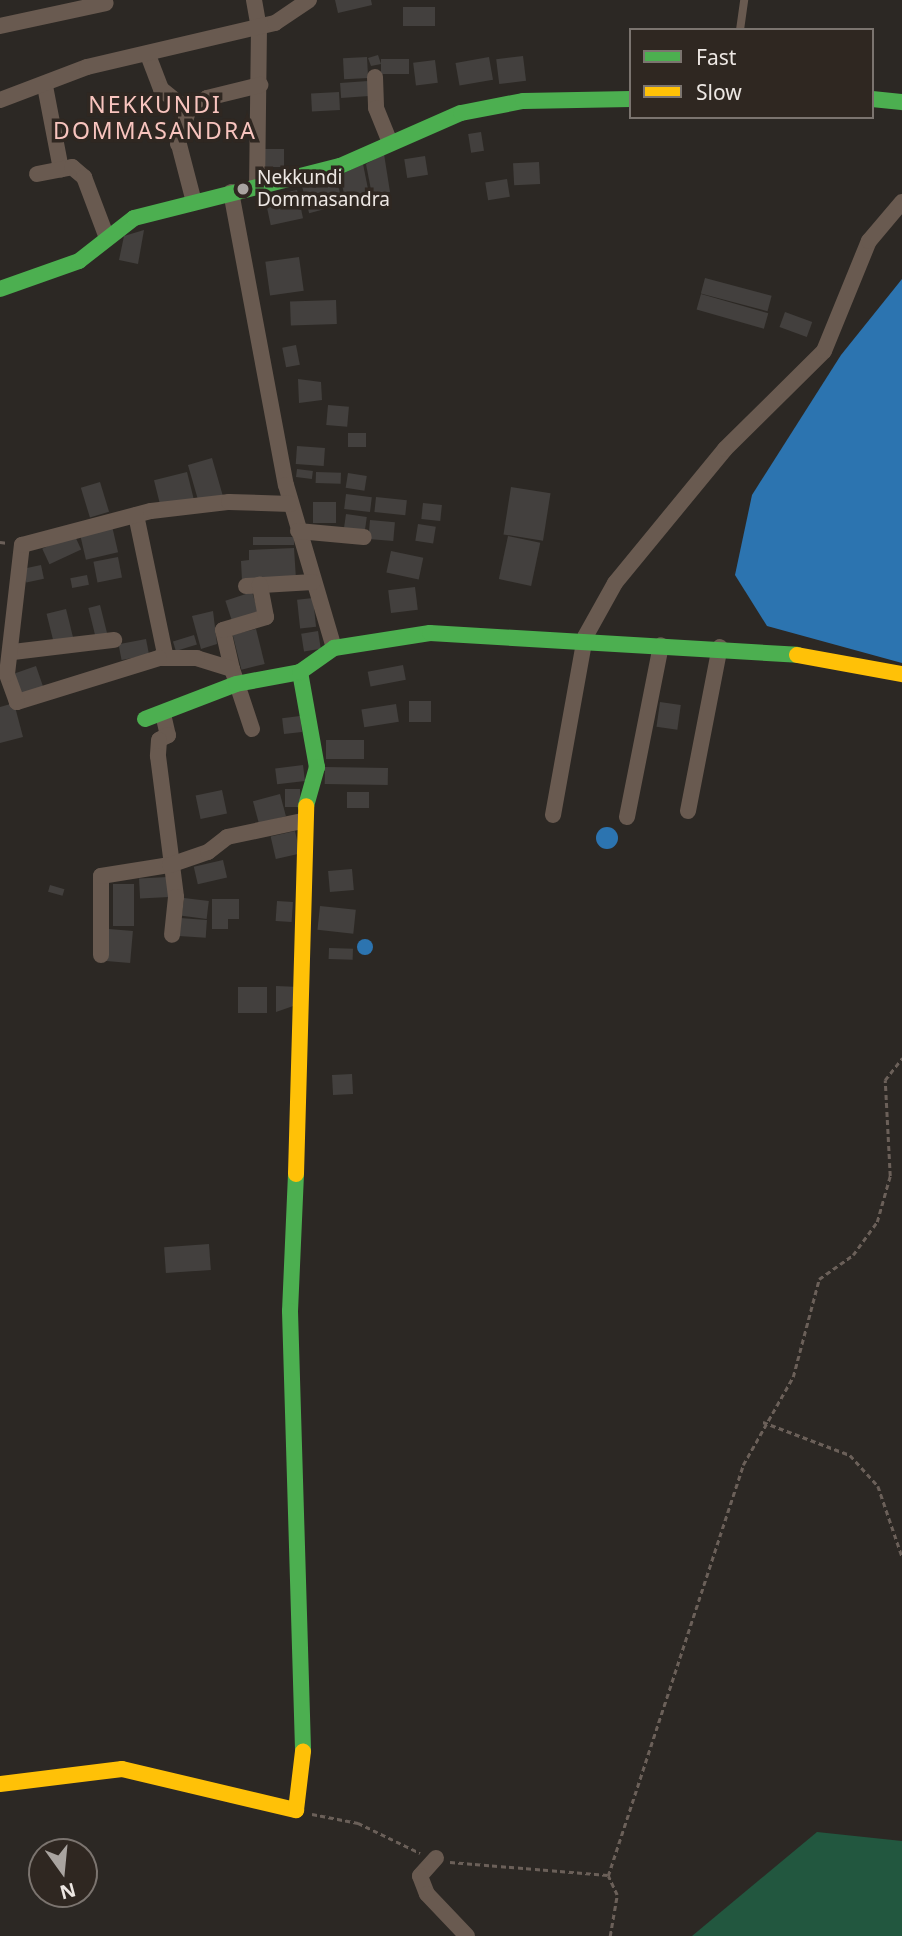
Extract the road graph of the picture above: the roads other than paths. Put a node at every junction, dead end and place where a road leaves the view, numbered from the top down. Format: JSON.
{"nodes":[{"id":1,"x":254,"y":0,"type":"edge"},
{"id":2,"x":309,"y":0,"type":"edge"},
{"id":3,"x":744,"y":0,"type":"edge"},
{"id":4,"x":106,"y":3,"type":"dead end"},
{"id":5,"x":0,"y":26,"type":"edge"},
{"id":6,"x":259,"y":27,"type":"junction"},
{"id":7,"x":740,"y":28,"type":"edge"},
{"id":8,"x":148,"y":55,"type":"junction"},
{"id":9,"x":375,"y":77,"type":"dead end"},
{"id":10,"x":260,"y":85,"type":"junction"},
{"id":11,"x":45,"y":86,"type":"junction"},
{"id":12,"x":629,"y":99,"type":"edge"},
{"id":13,"x":874,"y":99,"type":"edge"},
{"id":14,"x":0,"y":100,"type":"edge"},
{"id":15,"x":902,"y":102,"type":"edge"},
{"id":16,"x":188,"y":111,"type":"junction"},
{"id":17,"x":174,"y":124,"type":"dead end"},
{"id":18,"x":390,"y":142,"type":"junction"},
{"id":19,"x":178,"y":144,"type":"junction"},
{"id":20,"x":61,"y":169,"type":"junction"},
{"id":21,"x":37,"y":174,"type":"dead end"},
{"id":22,"x":257,"y":187,"type":"junction"},
{"id":23,"x":231,"y":192,"type":"junction"},
{"id":24,"x":194,"y":202,"type":"junction"},
{"id":25,"x":902,"y":202,"type":"edge"},
{"id":26,"x":107,"y":237,"type":"junction"},
{"id":27,"x":0,"y":289,"type":"edge"},
{"id":28,"x":291,"y":504,"type":"junction"},
{"id":29,"x":136,"y":515,"type":"junction"},
{"id":30,"x":298,"y":531,"type":"junction"},
{"id":31,"x":364,"y":537,"type":"dead end"},
{"id":32,"x":313,"y":582,"type":"junction"},
{"id":33,"x":584,"y":637,"type":"junction"},
{"id":34,"x":114,"y":639,"type":"dead end"},
{"id":35,"x":661,"y":645,"type":"junction"},
{"id":36,"x":720,"y":647,"type":"junction"},
{"id":37,"x":334,"y":648,"type":"junction"},
{"id":38,"x":13,"y":652,"type":"junction"},
{"id":39,"x":166,"y":658,"type":"junction"},
{"id":40,"x":300,"y":672,"type":"junction"},
{"id":41,"x":902,"y":674,"type":"edge"},
{"id":42,"x":234,"y":677,"type":"junction"},
{"id":43,"x":163,"y":714,"type":"junction"},
{"id":44,"x":145,"y":719,"type":"dead end"},
{"id":45,"x":252,"y":729,"type":"dead end"},
{"id":46,"x":688,"y":811,"type":"dead end"},
{"id":47,"x":553,"y":815,"type":"dead end"},
{"id":48,"x":626,"y":817,"type":"dead end"},
{"id":49,"x":302,"y":821,"type":"junction"},
{"id":50,"x":170,"y":865,"type":"junction"},
{"id":51,"x":172,"y":935,"type":"dead end"},
{"id":52,"x":101,"y":955,"type":"dead end"},
{"id":53,"x":0,"y":1784,"type":"edge"},
{"id":54,"x":436,"y":1858,"type":"dead end"},
{"id":55,"x":467,"y":1936,"type":"edge"}],
"edges":[{"from":1,"to":6,"type":"street"},
{"from":2,"to":6,"type":"street"},
{"from":3,"to":7,"type":"lane"},
{"from":4,"to":5,"type":"street"},
{"from":6,"to":8,"type":"street"},
{"from":6,"to":10,"type":"street"},
{"from":8,"to":11,"type":"street"},
{"from":8,"to":16,"type":"street"},
{"from":9,"to":18,"type":"street"},
{"from":10,"to":16,"type":"street"},
{"from":10,"to":22,"type":"street"},
{"from":11,"to":14,"type":"street"},
{"from":11,"to":20,"type":"street"},
{"from":12,"to":18,"type":"street"},
{"from":13,"to":15,"type":"street"},
{"from":16,"to":19,"type":"street"},
{"from":17,"to":19,"type":"street"},
{"from":18,"to":22,"type":"street"},
{"from":19,"to":24,"type":"street"},
{"from":20,"to":21,"type":"street"},
{"from":20,"to":26,"type":"street"},
{"from":22,"to":23,"type":"street"},
{"from":23,"to":24,"type":"street"},
{"from":23,"to":28,"type":"street"},
{"from":24,"to":26,"type":"street"},
{"from":25,"to":33,"type":"street"},
{"from":26,"to":27,"type":"street"},
{"from":28,"to":29,"type":"street"},
{"from":28,"to":30,"type":"street"},
{"from":29,"to":38,"type":"street"},
{"from":29,"to":39,"type":"street"},
{"from":30,"to":31,"type":"street"},
{"from":30,"to":32,"type":"street"},
{"from":32,"to":37,"type":"street"},
{"from":32,"to":42,"type":"street"},
{"from":33,"to":35,"type":"street"},
{"from":33,"to":37,"type":"street"},
{"from":33,"to":47,"type":"street"},
{"from":34,"to":38,"type":"street"},
{"from":35,"to":36,"type":"street"},
{"from":35,"to":48,"type":"street"},
{"from":36,"to":41,"type":"street"},
{"from":36,"to":46,"type":"street"},
{"from":37,"to":40,"type":"street"},
{"from":38,"to":39,"type":"street"},
{"from":39,"to":42,"type":"street"},
{"from":40,"to":42,"type":"street"},
{"from":40,"to":49,"type":"street"},
{"from":42,"to":43,"type":"street"},
{"from":42,"to":45,"type":"street"},
{"from":43,"to":44,"type":"street"},
{"from":43,"to":50,"type":"street"},
{"from":49,"to":50,"type":"street"},
{"from":49,"to":53,"type":"street"},
{"from":50,"to":51,"type":"street"},
{"from":50,"to":52,"type":"street"},
{"from":54,"to":55,"type":"street"}]}
